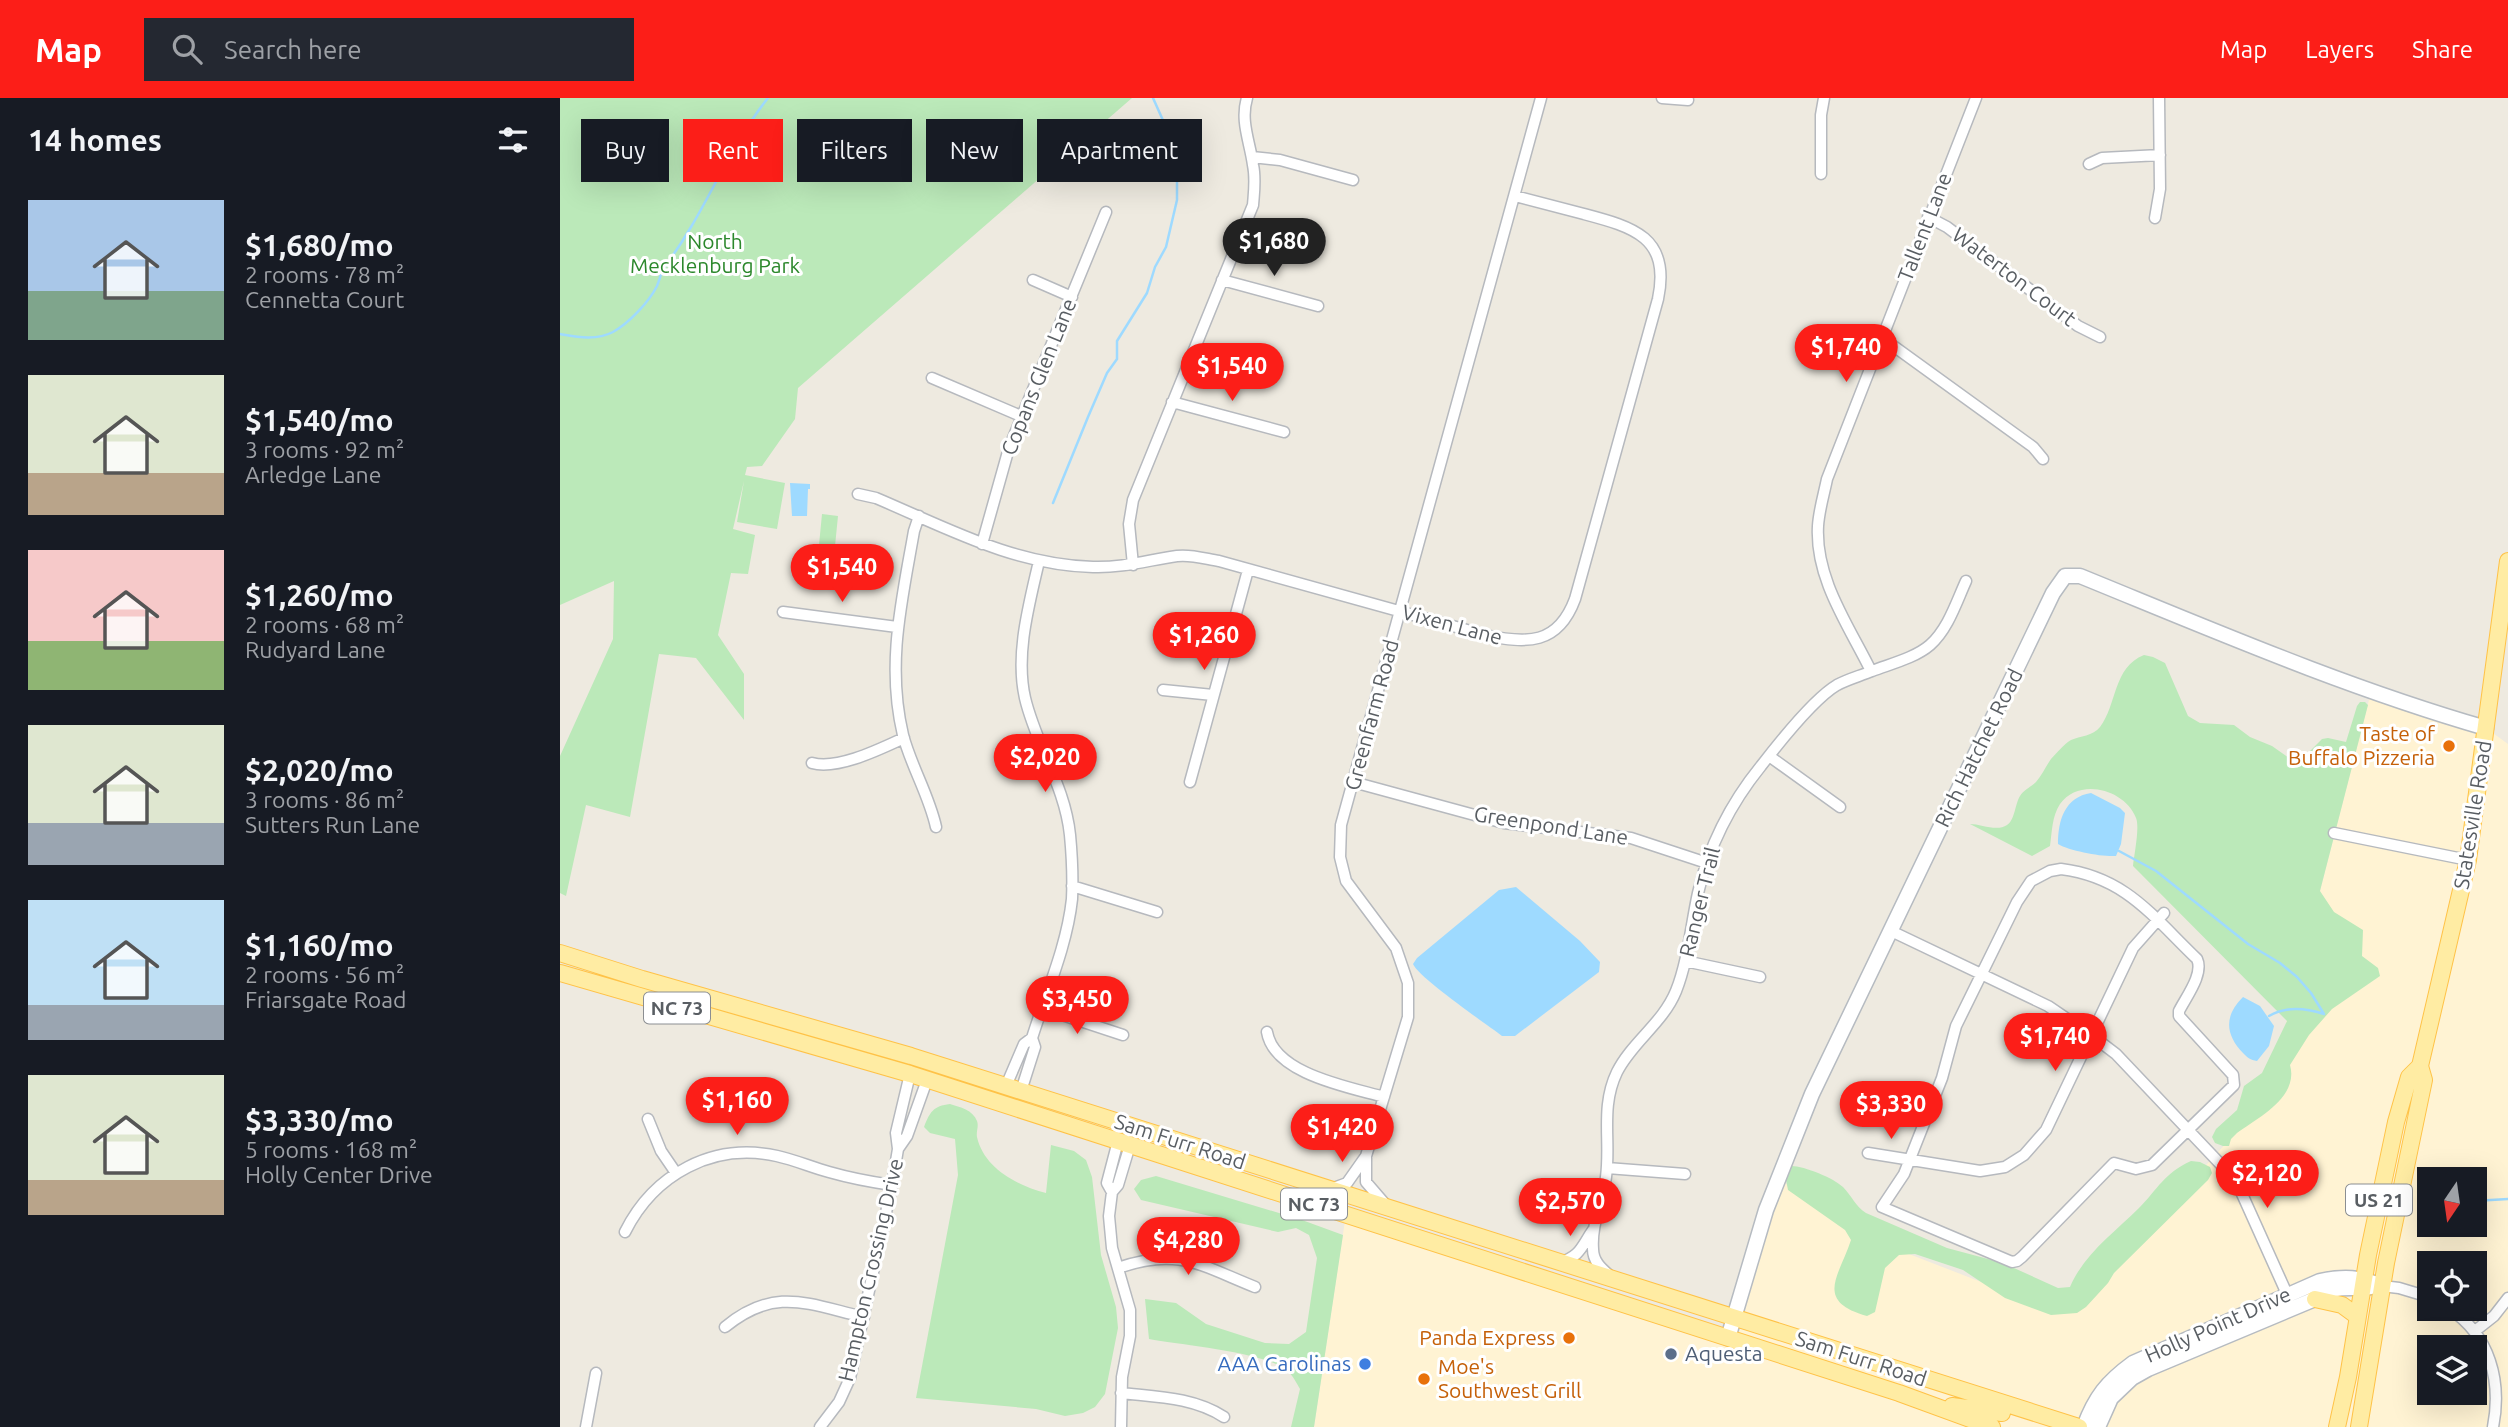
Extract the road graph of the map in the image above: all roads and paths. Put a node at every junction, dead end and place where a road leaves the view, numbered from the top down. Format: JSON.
{"nodes":[{"id":1,"x":1247,"y":98,"type":"edge"},
{"id":2,"x":1541,"y":98,"type":"edge"},
{"id":3,"x":1662,"y":98,"type":"edge"},
{"id":4,"x":1824,"y":98,"type":"edge"},
{"id":5,"x":1976,"y":98,"type":"edge"},
{"id":6,"x":2159,"y":98,"type":"edge"},
{"id":7,"x":1688,"y":100,"type":"dead end"},
{"id":8,"x":2160,"y":155,"type":"junction"},
{"id":9,"x":1252,"y":157,"type":"junction"},
{"id":10,"x":2089,"y":164,"type":"dead end"},
{"id":11,"x":1821,"y":174,"type":"dead end"},
{"id":12,"x":1353,"y":180,"type":"dead end"},
{"id":13,"x":1515,"y":196,"type":"junction"},
{"id":14,"x":1106,"y":212,"type":"dead end"},
{"id":15,"x":1928,"y":217,"type":"junction"},
{"id":16,"x":2155,"y":218,"type":"dead end"},
{"id":17,"x":1222,"y":280,"type":"junction"},
{"id":18,"x":1033,"y":281,"type":"dead end"},
{"id":19,"x":1072,"y":297,"type":"junction"},
{"id":20,"x":1318,"y":306,"type":"dead end"},
{"id":21,"x":1881,"y":337,"type":"junction"},
{"id":22,"x":2100,"y":337,"type":"dead end"},
{"id":23,"x":932,"y":378,"type":"dead end"},
{"id":24,"x":1172,"y":402,"type":"junction"},
{"id":25,"x":1021,"y":416,"type":"junction"},
{"id":26,"x":1284,"y":432,"type":"dead end"},
{"id":27,"x":2043,"y":459,"type":"dead end"},
{"id":28,"x":858,"y":494,"type":"dead end"},
{"id":29,"x":919,"y":516,"type":"junction"},
{"id":30,"x":982,"y":544,"type":"junction"},
{"id":31,"x":1039,"y":561,"type":"junction"},
{"id":32,"x":2508,"y":561,"type":"edge"},
{"id":33,"x":1133,"y":565,"type":"junction"},
{"id":34,"x":1248,"y":570,"type":"junction"},
{"id":35,"x":1966,"y":581,"type":"dead end"},
{"id":36,"x":1400,"y":611,"type":"junction"},
{"id":37,"x":783,"y":612,"type":"dead end"},
{"id":38,"x":897,"y":627,"type":"junction"},
{"id":39,"x":1871,"y":671,"type":"junction"},
{"id":40,"x":1163,"y":690,"type":"dead end"},
{"id":41,"x":1213,"y":695,"type":"junction"},
{"id":42,"x":2486,"y":728,"type":"junction"},
{"id":43,"x":904,"y":738,"type":"junction"},
{"id":44,"x":1769,"y":756,"type":"junction"},
{"id":45,"x":812,"y":764,"type":"dead end"},
{"id":46,"x":1190,"y":782,"type":"dead end"},
{"id":47,"x":1353,"y":782,"type":"junction"},
{"id":48,"x":1840,"y":807,"type":"dead end"},
{"id":49,"x":936,"y":827,"type":"dead end"},
{"id":50,"x":2334,"y":833,"type":"dead end"},
{"id":51,"x":2468,"y":860,"type":"junction"},
{"id":52,"x":1706,"y":863,"type":"junction"},
{"id":53,"x":1072,"y":886,"type":"junction"},
{"id":54,"x":1157,"y":912,"type":"dead end"},
{"id":55,"x":2161,"y":917,"type":"junction"},
{"id":56,"x":1891,"y":931,"type":"junction"},
{"id":57,"x":560,"y":953,"type":"edge"},
{"id":58,"x":1685,"y":961,"type":"junction"},
{"id":59,"x":560,"y":962,"type":"edge"},
{"id":60,"x":560,"y":973,"type":"edge"},
{"id":61,"x":1982,"y":974,"type":"junction"},
{"id":62,"x":1760,"y":977,"type":"dead end"},
{"id":63,"x":642,"y":979,"type":"junction"},
{"id":64,"x":1041,"y":1007,"type":"junction"},
{"id":65,"x":1266,"y":1032,"type":"dead end"},
{"id":66,"x":1123,"y":1035,"type":"dead end"},
{"id":67,"x":2091,"y":1035,"type":"junction"},
{"id":68,"x":1032,"y":1038,"type":"junction"},
{"id":69,"x":848,"y":1056,"type":"junction"},
{"id":70,"x":2420,"y":1066,"type":"junction"},
{"id":71,"x":910,"y":1074,"type":"junction"},
{"id":72,"x":927,"y":1080,"type":"junction"},
{"id":73,"x":1014,"y":1088,"type":"junction"},
{"id":74,"x":1384,"y":1097,"type":"junction"},
{"id":75,"x":648,"y":1119,"type":"dead end"},
{"id":76,"x":2188,"y":1131,"type":"junction"},
{"id":77,"x":1124,"y":1143,"type":"junction"},
{"id":78,"x":898,"y":1149,"type":"junction"},
{"id":79,"x":1868,"y":1153,"type":"dead end"},
{"id":80,"x":1366,"y":1156,"type":"junction"},
{"id":81,"x":1910,"y":1160,"type":"junction"},
{"id":82,"x":1607,"y":1168,"type":"junction"},
{"id":83,"x":676,"y":1173,"type":"junction"},
{"id":84,"x":1277,"y":1173,"type":"junction"},
{"id":85,"x":1685,"y":1174,"type":"dead end"},
{"id":86,"x":892,"y":1185,"type":"junction"},
{"id":87,"x":1328,"y":1190,"type":"junction"},
{"id":88,"x":1390,"y":1209,"type":"junction"},
{"id":89,"x":1593,"y":1230,"type":"junction"},
{"id":90,"x":625,"y":1232,"type":"dead end"},
{"id":91,"x":1559,"y":1263,"type":"junction"},
{"id":92,"x":1118,"y":1268,"type":"junction"},
{"id":93,"x":1616,"y":1281,"type":"junction"},
{"id":94,"x":2364,"y":1284,"type":"junction"},
{"id":95,"x":2382,"y":1286,"type":"junction"},
{"id":96,"x":1255,"y":1287,"type":"dead end"},
{"id":97,"x":2417,"y":1293,"type":"edge"},
{"id":98,"x":2287,"y":1294,"type":"junction"},
{"id":99,"x":2508,"y":1298,"type":"edge"},
{"id":100,"x":2315,"y":1299,"type":"junction"},
{"id":101,"x":2357,"y":1316,"type":"junction"},
{"id":102,"x":864,"y":1317,"type":"junction"},
{"id":103,"x":1734,"y":1318,"type":"junction"},
{"id":104,"x":2464,"y":1321,"type":"edge"},
{"id":105,"x":725,"y":1327,"type":"dead end"},
{"id":106,"x":2475,"y":1331,"type":"junction"},
{"id":107,"x":1728,"y":1338,"type":"junction"},
{"id":108,"x":2200,"y":1348,"type":"junction"},
{"id":109,"x":596,"y":1373,"type":"dead end"},
{"id":110,"x":1121,"y":1393,"type":"junction"},
{"id":111,"x":1936,"y":1405,"type":"junction"},
{"id":112,"x":1224,"y":1417,"type":"dead end"},
{"id":113,"x":586,"y":1427,"type":"edge"},
{"id":114,"x":820,"y":1427,"type":"edge"},
{"id":115,"x":1121,"y":1427,"type":"edge"},
{"id":116,"x":1992,"y":1427,"type":"edge"},
{"id":117,"x":2046,"y":1427,"type":"edge"},
{"id":118,"x":2082,"y":1427,"type":"edge"},
{"id":119,"x":2098,"y":1427,"type":"edge"},
{"id":120,"x":2337,"y":1427,"type":"edge"},
{"id":121,"x":2359,"y":1427,"type":"edge"},
{"id":122,"x":2493,"y":1427,"type":"edge"}],
"edges":[{"from":1,"to":9,"type":"street"},
{"from":2,"to":13,"type":"street","name":"Greenfarm Road"},
{"from":3,"to":7,"type":"street"},
{"from":4,"to":11,"type":"street"},
{"from":5,"to":15,"type":"street","name":"Tallent Lane"},
{"from":6,"to":8,"type":"street"},
{"from":8,"to":10,"type":"street"},
{"from":8,"to":16,"type":"street"},
{"from":9,"to":12,"type":"street"},
{"from":9,"to":17,"type":"street"},
{"from":13,"to":36,"type":"street","name":"Greenfarm Road"},
{"from":13,"to":36,"type":"street","name":"Vixen Lane"},
{"from":14,"to":19,"type":"street","name":"Copans Glen Lane"},
{"from":15,"to":21,"type":"street","name":"Tallent Lane"},
{"from":15,"to":22,"type":"street","name":"Waterton Court"},
{"from":17,"to":20,"type":"street"},
{"from":17,"to":24,"type":"street"},
{"from":18,"to":19,"type":"street"},
{"from":19,"to":25,"type":"street","name":"Copans Glen Lane"},
{"from":21,"to":27,"type":"street"},
{"from":21,"to":39,"type":"street","name":"Tallent Lane"},
{"from":23,"to":25,"type":"street"},
{"from":24,"to":26,"type":"street"},
{"from":24,"to":33,"type":"street"},
{"from":25,"to":30,"type":"street","name":"Copans Glen Lane"},
{"from":28,"to":29,"type":"street","name":"Vixen Lane"},
{"from":29,"to":30,"type":"street","name":"Vixen Lane"},
{"from":29,"to":38,"type":"street"},
{"from":30,"to":31,"type":"street","name":"Vixen Lane"},
{"from":31,"to":33,"type":"street","name":"Vixen Lane"},
{"from":31,"to":53,"type":"street"},
{"from":32,"to":42,"type":"main road","name":"Statesville Road","number":"US 21"},
{"from":33,"to":34,"type":"street","name":"Vixen Lane"},
{"from":34,"to":36,"type":"street","name":"Vixen Lane"},
{"from":34,"to":41,"type":"street"},
{"from":35,"to":39,"type":"street","name":"Ranger Trail"},
{"from":36,"to":47,"type":"street","name":"Greenfarm Road"},
{"from":37,"to":38,"type":"street"},
{"from":38,"to":43,"type":"street"},
{"from":39,"to":44,"type":"street","name":"Ranger Trail"},
{"from":40,"to":41,"type":"street"},
{"from":41,"to":46,"type":"street"},
{"from":42,"to":51,"type":"main road","name":"Statesville Road","number":"US 21"},
{"from":42,"to":56,"type":"street","name":"Rich Hatchet Road"},
{"from":43,"to":45,"type":"street"},
{"from":43,"to":49,"type":"street"},
{"from":44,"to":48,"type":"street"},
{"from":44,"to":52,"type":"street","name":"Ranger Trail"},
{"from":47,"to":52,"type":"street","name":"Greenpond Lane"},
{"from":47,"to":74,"type":"street","name":"Greenfarm Road"},
{"from":50,"to":51,"type":"street"},
{"from":51,"to":70,"type":"main road","name":"Statesville Road","number":"US 21"},
{"from":52,"to":58,"type":"street","name":"Ranger Trail"},
{"from":53,"to":54,"type":"street"},
{"from":53,"to":64,"type":"street"},
{"from":55,"to":61,"type":"street"},
{"from":55,"to":67,"type":"street"},
{"from":55,"to":76,"type":"street"},
{"from":56,"to":61,"type":"street"},
{"from":56,"to":103,"type":"street","name":"Rich Hatchet Road"},
{"from":57,"to":63,"type":"main road","name":"Sam Furr Road","number":"NC 73"},
{"from":58,"to":62,"type":"street"},
{"from":58,"to":82,"type":"street","name":"Ranger Trail"},
{"from":59,"to":63,"type":"main road"},
{"from":60,"to":69,"type":"main road","name":"Sam Furr Road","number":"NC 73"},
{"from":61,"to":67,"type":"street"},
{"from":61,"to":81,"type":"street"},
{"from":63,"to":73,"type":"main road","name":"Sam Furr Road","number":"NC 73"},
{"from":64,"to":66,"type":"street"},
{"from":64,"to":68,"type":"street"},
{"from":65,"to":74,"type":"street"},
{"from":67,"to":76,"type":"street"},
{"from":67,"to":81,"type":"street"},
{"from":68,"to":73,"type":"street"},
{"from":68,"to":73,"type":"street"},
{"from":69,"to":71,"type":"main road","name":"Sam Furr Road","number":"NC 73"},
{"from":69,"to":73,"type":"main road"},
{"from":70,"to":94,"type":"main road","name":"Statesville Road","number":"US 21"},
{"from":70,"to":95,"type":"main road","name":"Statesville Road","number":"US 21"},
{"from":71,"to":72,"type":"main road","name":"Sam Furr Road","number":"NC 73"},
{"from":71,"to":78,"type":"street","name":"Hampton Crossing Drive"},
{"from":72,"to":77,"type":"main road","name":"Sam Furr Road","number":"NC 73"},
{"from":72,"to":78,"type":"street","name":"Hampton Crossing Drive"},
{"from":73,"to":84,"type":"main road","name":"Sam Furr Road","number":"NC 73"},
{"from":74,"to":80,"type":"street","name":"Greenfarm Road"},
{"from":75,"to":83,"type":"street"},
{"from":76,"to":81,"type":"street"},
{"from":76,"to":98,"type":"street"},
{"from":77,"to":84,"type":"main road"},
{"from":77,"to":92,"type":"street"},
{"from":77,"to":107,"type":"main road","name":"Sam Furr Road","number":"NC 73"},
{"from":78,"to":86,"type":"street","name":"Hampton Crossing Drive"},
{"from":79,"to":81,"type":"street"},
{"from":80,"to":87,"type":"street","name":"Greenfarm Road"},
{"from":80,"to":88,"type":"street","name":"Greenfarm Road"},
{"from":82,"to":85,"type":"street"},
{"from":82,"to":89,"type":"street","name":"Ranger Trail"},
{"from":83,"to":86,"type":"street"},
{"from":83,"to":90,"type":"street"},
{"from":84,"to":87,"type":"main road","name":"Sam Furr Road","number":"NC 73"},
{"from":86,"to":102,"type":"street","name":"Hampton Crossing Drive"},
{"from":87,"to":88,"type":"main road","name":"Sam Furr Road","number":"NC 73"},
{"from":88,"to":91,"type":"main road","name":"Sam Furr Road","number":"NC 73"},
{"from":89,"to":91,"type":"street","name":"Ranger Trail"},
{"from":89,"to":93,"type":"street","name":"Ranger Trail"},
{"from":91,"to":93,"type":"main road","name":"Sam Furr Road","number":"NC 73"},
{"from":92,"to":96,"type":"street"},
{"from":92,"to":110,"type":"street"},
{"from":93,"to":103,"type":"main road","name":"Sam Furr Road","number":"NC 73"},
{"from":94,"to":95,"type":"street","name":"Holly Point Drive"},
{"from":94,"to":98,"type":"street","name":"Holly Point Drive"},
{"from":94,"to":100,"type":"street","name":"Holly Point Drive"},
{"from":94,"to":101,"type":"main road","name":"Statesville Road","number":"US 21"},
{"from":95,"to":97,"type":"street","name":"Holly Point Drive"},
{"from":95,"to":121,"type":"main road","name":"Statesville Road","number":"US 21"},
{"from":98,"to":108,"type":"street"},
{"from":98,"to":118,"type":"street","name":"Holly Point Drive"},
{"from":99,"to":106,"type":"street"},
{"from":100,"to":101,"type":"main road"},
{"from":100,"to":108,"type":"street","name":"Holly Point Drive"},
{"from":101,"to":120,"type":"main road","name":"Statesville Road","number":"US 21"},
{"from":102,"to":105,"type":"street"},
{"from":102,"to":114,"type":"street","name":"Hampton Crossing Drive"},
{"from":103,"to":107,"type":"street","name":"Rich Hatchet Road"},
{"from":103,"to":118,"type":"main road","name":"Sam Furr Road","number":"NC 73"},
{"from":104,"to":106,"type":"street"},
{"from":106,"to":122,"type":"street"},
{"from":107,"to":111,"type":"main road","name":"Sam Furr Road","number":"NC 73"},
{"from":108,"to":119,"type":"street","name":"Holly Point Drive"},
{"from":109,"to":113,"type":"street"},
{"from":110,"to":112,"type":"street"},
{"from":110,"to":115,"type":"street"},
{"from":111,"to":116,"type":"main road","name":"Sam Furr Road","number":"NC 73"},
{"from":111,"to":117,"type":"main road"}]}
